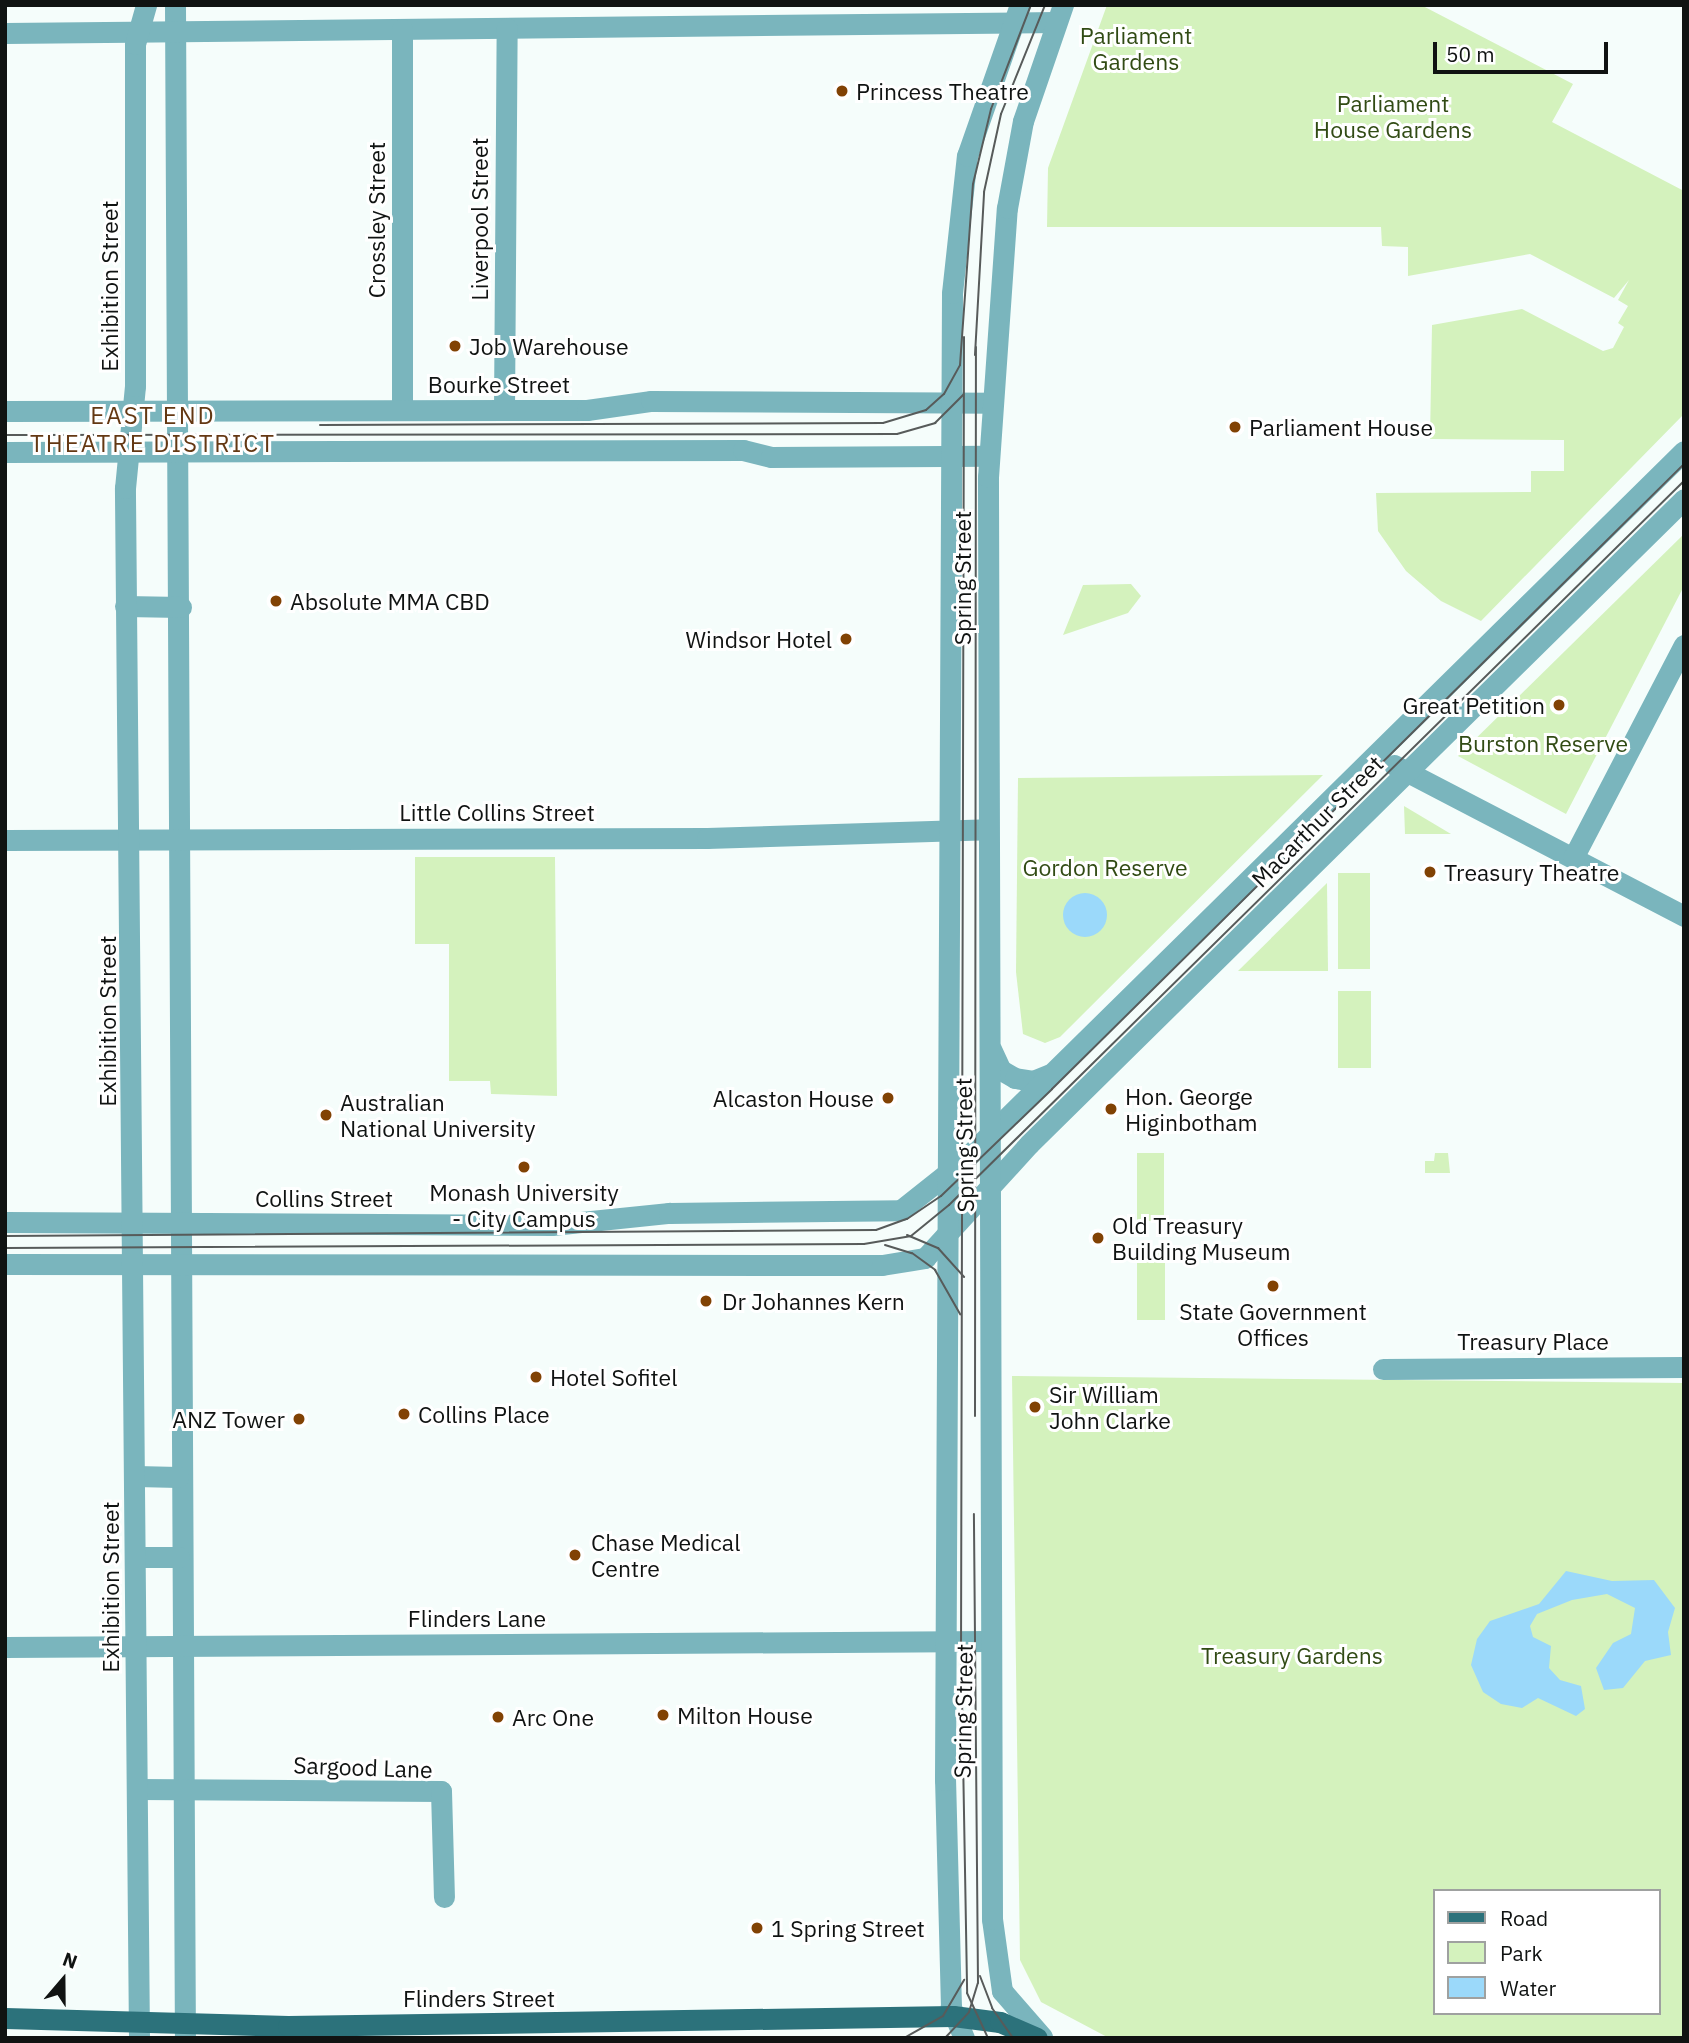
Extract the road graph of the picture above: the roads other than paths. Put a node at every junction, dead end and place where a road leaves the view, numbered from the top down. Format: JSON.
{"nodes":[{"id":1,"x":146,"y":5,"type":"edge"},
{"id":2,"x":175,"y":5,"type":"edge"},
{"id":3,"x":1060,"y":13,"type":"edge"},
{"id":4,"x":948,"y":14,"type":"edge"},
{"id":5,"x":1016,"y":14,"type":"edge"},
{"id":6,"x":507,"y":28,"type":"junction"},
{"id":7,"x":402,"y":29,"type":"junction"},
{"id":8,"x":176,"y":32,"type":"junction"},
{"id":9,"x":5,"y":33,"type":"edge"},
{"id":10,"x":139,"y":33,"type":"junction"},
{"id":11,"x":174,"y":206,"type":"junction"},
{"id":12,"x":135,"y":207,"type":"junction"},
{"id":13,"x":951,"y":402,"type":"junction"},
{"id":14,"x":993,"y":403,"type":"junction"},
{"id":15,"x":402,"y":410,"type":"junction"},
{"id":16,"x":504,"y":410,"type":"junction"},
{"id":17,"x":5,"y":411,"type":"edge"},
{"id":18,"x":132,"y":411,"type":"junction"},
{"id":19,"x":174,"y":411,"type":"junction"},
{"id":20,"x":127,"y":451,"type":"junction"},
{"id":21,"x":181,"y":451,"type":"junction"},
{"id":22,"x":5,"y":452,"type":"edge"},
{"id":23,"x":1684,"y":452,"type":"edge"},
{"id":24,"x":950,"y":456,"type":"junction"},
{"id":25,"x":989,"y":456,"type":"junction"},
{"id":26,"x":1684,"y":499,"type":"edge"},
{"id":27,"x":125,"y":606,"type":"junction"},
{"id":28,"x":181,"y":607,"type":"junction"},
{"id":29,"x":1493,"y":641,"type":"junction"},
{"id":30,"x":1684,"y":645,"type":"edge"},
{"id":31,"x":1518,"y":661,"type":"junction"},
{"id":32,"x":1417,"y":718,"type":"junction"},
{"id":33,"x":1438,"y":740,"type":"junction"},
{"id":34,"x":1378,"y":755,"type":"junction"},
{"id":35,"x":1405,"y":771,"type":"junction"},
{"id":36,"x":988,"y":829,"type":"junction"},
{"id":37,"x":949,"y":830,"type":"junction"},
{"id":38,"x":5,"y":840,"type":"edge"},
{"id":39,"x":131,"y":840,"type":"junction"},
{"id":40,"x":182,"y":840,"type":"junction"},
{"id":41,"x":1573,"y":858,"type":"junction"},
{"id":42,"x":1684,"y":916,"type":"edge"},
{"id":43,"x":989,"y":1037,"type":"junction"},
{"id":44,"x":1053,"y":1073,"type":"junction"},
{"id":45,"x":991,"y":1133,"type":"junction"},
{"id":46,"x":949,"y":1174,"type":"junction"},
{"id":47,"x":992,"y":1186,"type":"junction"},
{"id":48,"x":5,"y":1222,"type":"edge"},
{"id":49,"x":135,"y":1224,"type":"junction"},
{"id":50,"x":183,"y":1224,"type":"junction"},
{"id":51,"x":949,"y":1237,"type":"junction"},
{"id":52,"x":135,"y":1262,"type":"junction"},
{"id":53,"x":182,"y":1262,"type":"junction"},
{"id":54,"x":5,"y":1264,"type":"edge"},
{"id":55,"x":882,"y":1265,"type":"junction"},
{"id":56,"x":946,"y":1289,"type":"junction"},
{"id":57,"x":1684,"y":1367,"type":"edge"},
{"id":58,"x":1382,"y":1368,"type":"dead end"},
{"id":59,"x":136,"y":1476,"type":"junction"},
{"id":60,"x":178,"y":1477,"type":"junction"},
{"id":61,"x":138,"y":1557,"type":"junction"},
{"id":62,"x":179,"y":1557,"type":"junction"},
{"id":63,"x":990,"y":1641,"type":"junction"},
{"id":64,"x":950,"y":1642,"type":"junction"},
{"id":65,"x":184,"y":1646,"type":"junction"},
{"id":66,"x":5,"y":1647,"type":"edge"},
{"id":67,"x":135,"y":1647,"type":"junction"},
{"id":68,"x":138,"y":1789,"type":"junction"},
{"id":69,"x":182,"y":1789,"type":"junction"},
{"id":70,"x":444,"y":1897,"type":"dead end"},
{"id":71,"x":953,"y":2017,"type":"junction"},
{"id":72,"x":5,"y":2018,"type":"edge"},
{"id":73,"x":139,"y":2027,"type":"edge"},
{"id":74,"x":185,"y":2030,"type":"edge"},
{"id":75,"x":964,"y":2038,"type":"edge"},
{"id":76,"x":1037,"y":2038,"type":"edge"},
{"id":77,"x":1044,"y":2038,"type":"edge"}],
"edges":[{"from":1,"to":10,"type":"street","name":"Exhibition Street"},
{"from":2,"to":8,"type":"street"},
{"from":3,"to":5,"type":"street"},
{"from":3,"to":14,"type":"street","name":"Spring Street"},
{"from":4,"to":5,"type":"street"},
{"from":4,"to":6,"type":"street"},
{"from":5,"to":13,"type":"street","name":"Spring Street"},
{"from":6,"to":7,"type":"street"},
{"from":6,"to":16,"type":"street","name":"Liverpool Street"},
{"from":7,"to":8,"type":"street"},
{"from":7,"to":15,"type":"street","name":"Crossley Street"},
{"from":8,"to":10,"type":"street"},
{"from":8,"to":11,"type":"street"},
{"from":9,"to":10,"type":"street"},
{"from":10,"to":12,"type":"street","name":"Exhibition Street"},
{"from":11,"to":12,"type":"street"},
{"from":11,"to":19,"type":"street"},
{"from":12,"to":18,"type":"street","name":"Exhibition Street"},
{"from":13,"to":14,"type":"street","name":"Bourke Street"},
{"from":13,"to":16,"type":"street","name":"Bourke Street"},
{"from":13,"to":24,"type":"street","name":"Spring Street"},
{"from":14,"to":25,"type":"street","name":"Spring Street"},
{"from":15,"to":16,"type":"street","name":"Bourke Street"},
{"from":15,"to":19,"type":"street","name":"Bourke Street"},
{"from":17,"to":18,"type":"street","name":"Bourke Street"},
{"from":18,"to":19,"type":"street","name":"Bourke Street"},
{"from":18,"to":20,"type":"street","name":"Exhibition Street"},
{"from":19,"to":21,"type":"street"},
{"from":20,"to":21,"type":"street"},
{"from":20,"to":22,"type":"street"},
{"from":20,"to":27,"type":"street","name":"Exhibition Street"},
{"from":21,"to":24,"type":"street"},
{"from":21,"to":28,"type":"street"},
{"from":23,"to":29,"type":"street","name":"Macarthur Street"},
{"from":24,"to":25,"type":"street"},
{"from":24,"to":37,"type":"street","name":"Spring Street"},
{"from":25,"to":36,"type":"street","name":"Spring Street"},
{"from":26,"to":31,"type":"street","name":"Macarthur Street"},
{"from":27,"to":28,"type":"street"},
{"from":27,"to":39,"type":"street","name":"Exhibition Street"},
{"from":28,"to":40,"type":"street"},
{"from":29,"to":31,"type":"street"},
{"from":29,"to":32,"type":"street","name":"Macarthur Street"},
{"from":30,"to":41,"type":"street"},
{"from":31,"to":33,"type":"street","name":"Macarthur Street"},
{"from":32,"to":33,"type":"street"},
{"from":32,"to":34,"type":"street","name":"Macarthur Street"},
{"from":33,"to":35,"type":"street","name":"Macarthur Street"},
{"from":34,"to":35,"type":"street"},
{"from":34,"to":44,"type":"street","name":"Macarthur Street"},
{"from":35,"to":41,"type":"street"},
{"from":35,"to":47,"type":"street","name":"Macarthur Street"},
{"from":36,"to":37,"type":"street","name":"Little Collins Street"},
{"from":36,"to":43,"type":"street","name":"Spring Street"},
{"from":37,"to":40,"type":"street","name":"Little Collins Street"},
{"from":37,"to":46,"type":"street","name":"Spring Street"},
{"from":38,"to":39,"type":"street","name":"Little Collins Street"},
{"from":39,"to":40,"type":"street","name":"Little Collins Street"},
{"from":39,"to":49,"type":"street","name":"Exhibition Street"},
{"from":40,"to":50,"type":"street"},
{"from":41,"to":42,"type":"street"},
{"from":43,"to":44,"type":"street"},
{"from":43,"to":45,"type":"street","name":"Spring Street"},
{"from":44,"to":45,"type":"street","name":"Macarthur Street"},
{"from":45,"to":46,"type":"street","name":"Collins Street"},
{"from":45,"to":47,"type":"street","name":"Spring Street"},
{"from":46,"to":50,"type":"street","name":"Collins Street"},
{"from":46,"to":51,"type":"street","name":"Spring Street"},
{"from":47,"to":51,"type":"street"},
{"from":47,"to":63,"type":"street","name":"Spring Street"},
{"from":48,"to":49,"type":"street","name":"Collins Street"},
{"from":49,"to":50,"type":"street","name":"Collins Street"},
{"from":49,"to":52,"type":"street","name":"Exhibition Street"},
{"from":50,"to":53,"type":"street"},
{"from":51,"to":55,"type":"street"},
{"from":51,"to":56,"type":"street","name":"Spring Street"},
{"from":52,"to":53,"type":"street"},
{"from":52,"to":54,"type":"street"},
{"from":52,"to":59,"type":"street","name":"Exhibition Street"},
{"from":53,"to":55,"type":"street"},
{"from":53,"to":60,"type":"street"},
{"from":55,"to":56,"type":"street"},
{"from":56,"to":64,"type":"street","name":"Spring Street"},
{"from":57,"to":58,"type":"street","name":"Treasury Place"},
{"from":59,"to":60,"type":"street"},
{"from":59,"to":61,"type":"street","name":"Exhibition Street"},
{"from":60,"to":62,"type":"street"},
{"from":61,"to":62,"type":"street"},
{"from":61,"to":67,"type":"street","name":"Exhibition Street"},
{"from":62,"to":65,"type":"street"},
{"from":63,"to":64,"type":"street","name":"Flinders Lane"},
{"from":63,"to":77,"type":"street","name":"Spring Street"},
{"from":64,"to":65,"type":"street","name":"Flinders Lane"},
{"from":64,"to":71,"type":"street","name":"Spring Street"},
{"from":65,"to":67,"type":"street","name":"Flinders Lane"},
{"from":65,"to":69,"type":"street"},
{"from":66,"to":67,"type":"street","name":"Flinders Lane"},
{"from":67,"to":68,"type":"street","name":"Exhibition Street"},
{"from":68,"to":69,"type":"street"},
{"from":68,"to":73,"type":"street","name":"Exhibition Street"},
{"from":69,"to":70,"type":"street","name":"Sargood Lane"},
{"from":69,"to":74,"type":"street"},
{"from":71,"to":74,"type":"main road","name":"Flinders Street"},
{"from":71,"to":75,"type":"street","name":"Spring Street"},
{"from":71,"to":76,"type":"main road","name":"Flinders Street"},
{"from":72,"to":73,"type":"main road","name":"Flinders Street"},
{"from":73,"to":74,"type":"main road","name":"Flinders Street"}]}
